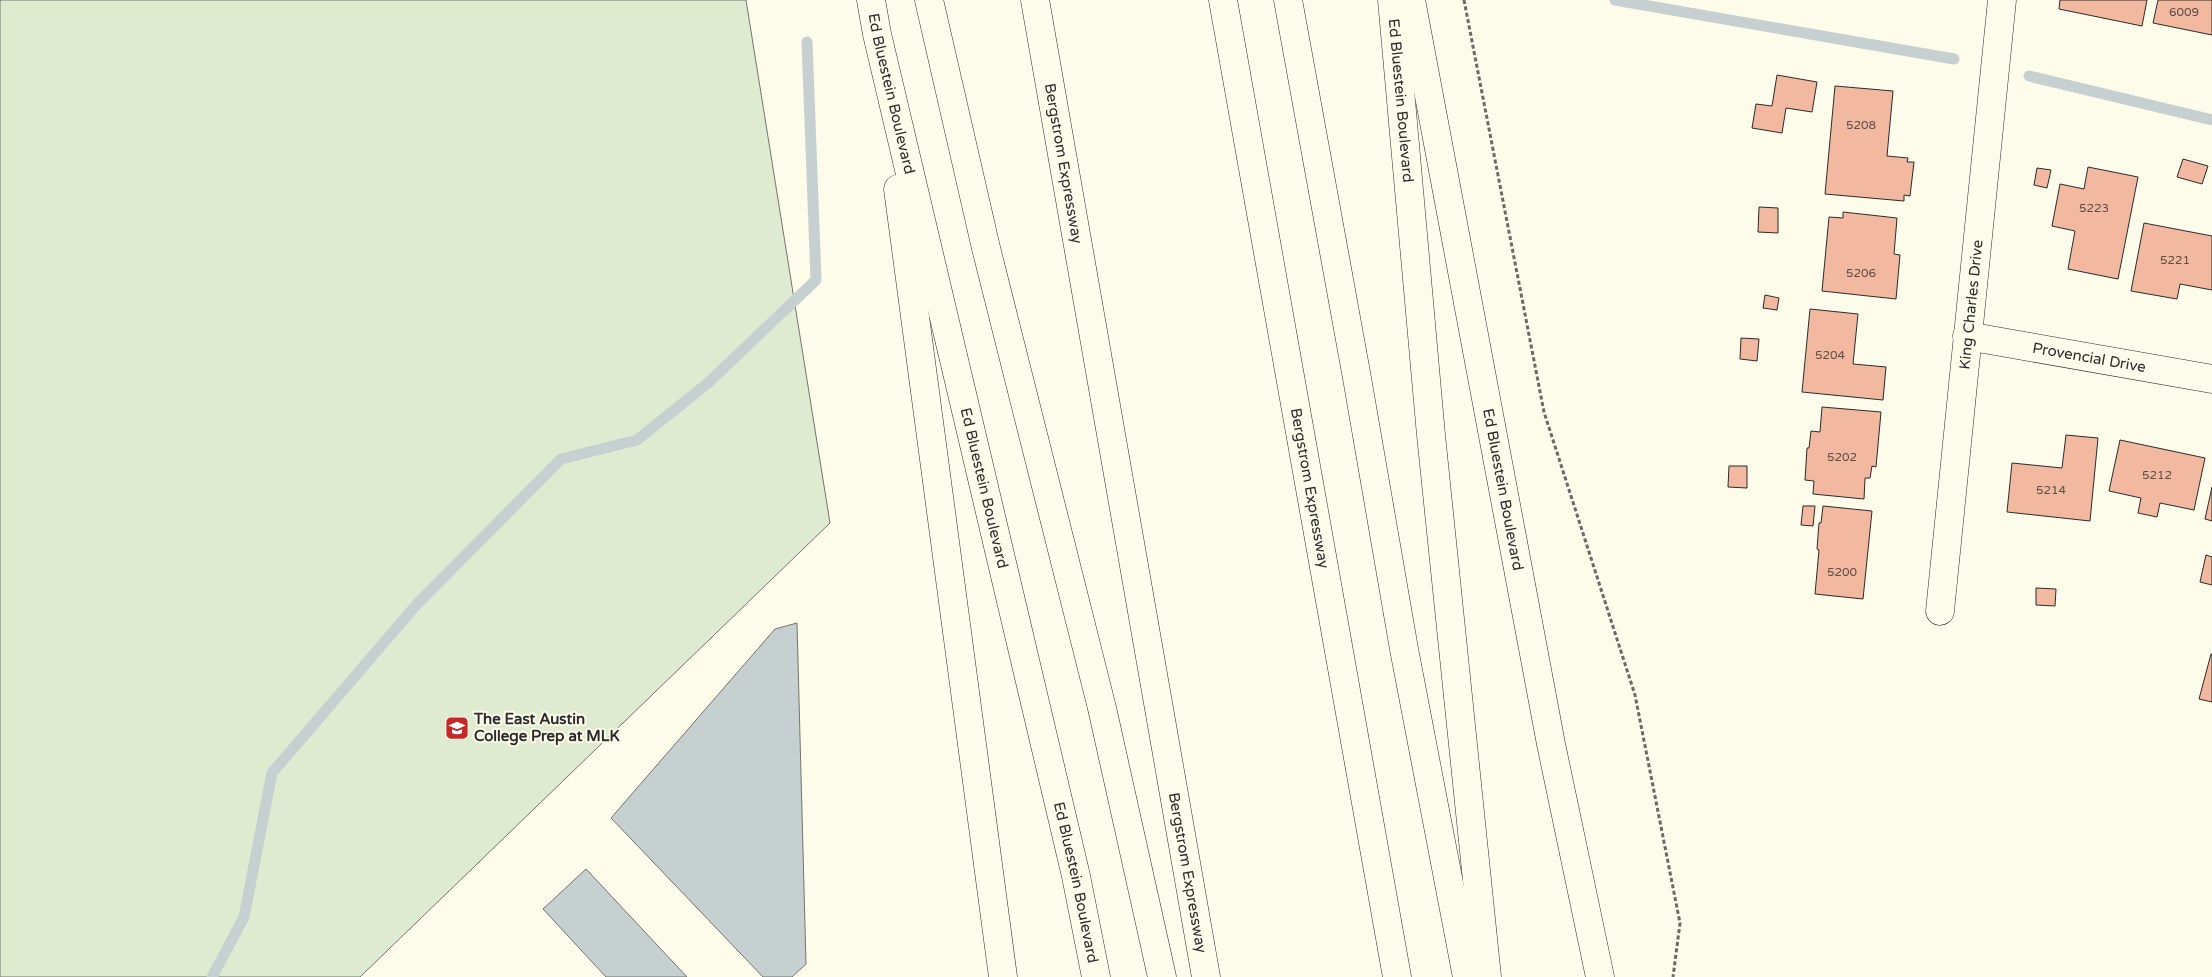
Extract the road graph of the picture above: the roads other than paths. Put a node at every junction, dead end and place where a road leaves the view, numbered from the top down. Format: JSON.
{"nodes":[{"id":1,"x":871,"y":0,"type":"edge"},
{"id":2,"x":929,"y":0,"type":"edge"},
{"id":3,"x":1036,"y":0,"type":"edge"},
{"id":4,"x":1223,"y":0,"type":"edge"},
{"id":5,"x":1288,"y":0,"type":"edge"},
{"id":6,"x":1392,"y":0,"type":"edge"},
{"id":7,"x":1410,"y":0,"type":"edge"},
{"id":8,"x":2002,"y":0,"type":"edge"},
{"id":9,"x":877,"y":34,"type":"junction"},
{"id":10,"x":1967,"y":336,"type":"junction"},
{"id":11,"x":2212,"y":379,"type":"edge"},
{"id":12,"x":1940,"y":610,"type":"dead end"},
{"id":13,"x":1003,"y":977,"type":"edge"},
{"id":14,"x":1096,"y":977,"type":"edge"},
{"id":15,"x":1162,"y":977,"type":"edge"},
{"id":16,"x":1206,"y":977,"type":"edge"},
{"id":17,"x":1397,"y":977,"type":"edge"},
{"id":18,"x":1467,"y":977,"type":"edge"},
{"id":19,"x":1487,"y":977,"type":"edge"},
{"id":20,"x":1600,"y":977,"type":"edge"}],
"edges":[{"from":1,"to":9,"type":"main road","name":"Ed Bluestein Boulevard"},
{"from":2,"to":15,"type":"main road"},
{"from":3,"to":16,"type":"main road","name":"Bergstrom Expressway"},
{"from":4,"to":17,"type":"main road","name":"Bergstrom Expressway"},
{"from":5,"to":18,"type":"main road"},
{"from":6,"to":19,"type":"main road","name":"Ed Bluestein Boulevard"},
{"from":7,"to":20,"type":"main road","name":"Ed Bluestein Boulevard"},
{"from":8,"to":10,"type":"main road","name":"King Charles Drive"},
{"from":9,"to":13,"type":"main road"},
{"from":9,"to":14,"type":"main road","name":"Ed Bluestein Boulevard"},
{"from":10,"to":11,"type":"main road","name":"Provencial Drive"},
{"from":10,"to":12,"type":"main road","name":"King Charles Drive"}]}
